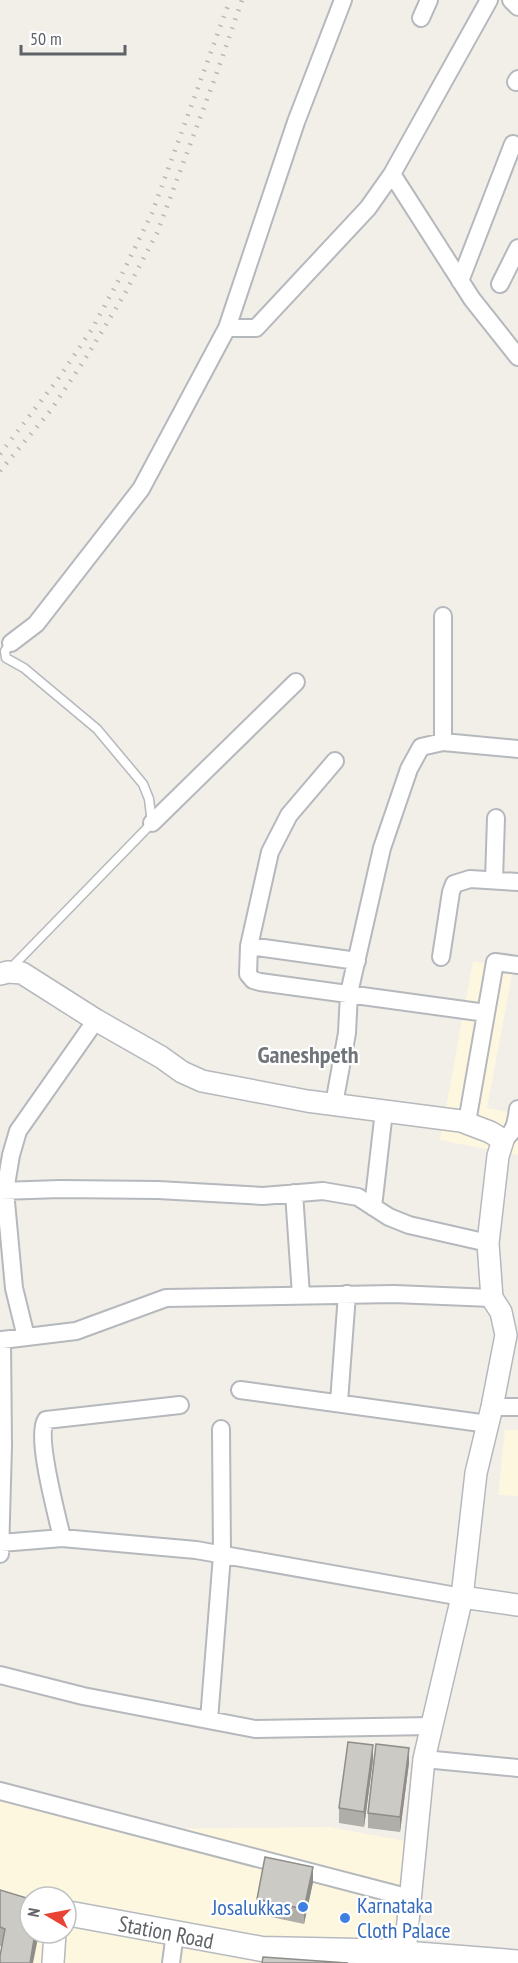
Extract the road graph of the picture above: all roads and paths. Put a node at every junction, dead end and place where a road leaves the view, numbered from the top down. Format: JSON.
{"nodes":[{"id":1,"x":343,"y":0,"type":"edge"},
{"id":2,"x":429,"y":0,"type":"edge"},
{"id":3,"x":489,"y":0,"type":"edge"},
{"id":4,"x":511,"y":0,"type":"edge"},
{"id":5,"x":518,"y":7,"type":"edge"},
{"id":6,"x":421,"y":18,"type":"dead end"},
{"id":7,"x":513,"y":144,"type":"dead end"},
{"id":8,"x":392,"y":174,"type":"junction"},
{"id":9,"x":518,"y":248,"type":"edge"},
{"id":10,"x":460,"y":281,"type":"junction"},
{"id":11,"x":500,"y":284,"type":"dead end"},
{"id":12,"x":227,"y":328,"type":"junction"},
{"id":13,"x":518,"y":357,"type":"edge"},
{"id":14,"x":442,"y":616,"type":"dead end"},
{"id":15,"x":11,"y":643,"type":"joint"},
{"id":16,"x":296,"y":682,"type":"dead end"},
{"id":17,"x":443,"y":742,"type":"junction"},
{"id":18,"x":518,"y":749,"type":"edge"},
{"id":19,"x":335,"y":761,"type":"dead end"},
{"id":20,"x":496,"y":818,"type":"dead end"},
{"id":21,"x":152,"y":823,"type":"junction"},
{"id":22,"x":494,"y":880,"type":"junction"},
{"id":23,"x":518,"y":882,"type":"edge"},
{"id":24,"x":249,"y":946,"type":"junction"},
{"id":25,"x":441,"y":957,"type":"dead end"},
{"id":26,"x":357,"y":961,"type":"junction"},
{"id":27,"x":518,"y":964,"type":"edge"},
{"id":28,"x":4,"y":973,"type":"edge"},
{"id":29,"x":349,"y":993,"type":"junction"},
{"id":30,"x":486,"y":1013,"type":"junction"},
{"id":31,"x":96,"y":1020,"type":"junction"},
{"id":32,"x":334,"y":1104,"type":"junction"},
{"id":33,"x":518,"y":1109,"type":"edge"},
{"id":34,"x":384,"y":1111,"type":"junction"},
{"id":35,"x":467,"y":1122,"type":"junction"},
{"id":36,"x":512,"y":1131,"type":"edge"},
{"id":37,"x":3,"y":1191,"type":"edge"},
{"id":38,"x":294,"y":1193,"type":"junction"},
{"id":39,"x":373,"y":1207,"type":"junction"},
{"id":40,"x":488,"y":1243,"type":"junction"},
{"id":41,"x":347,"y":1294,"type":"junction"},
{"id":42,"x":301,"y":1295,"type":"junction"},
{"id":43,"x":492,"y":1298,"type":"junction"},
{"id":44,"x":26,"y":1337,"type":"junction"},
{"id":45,"x":240,"y":1390,"type":"dead end"},
{"id":46,"x":339,"y":1402,"type":"junction"},
{"id":47,"x":180,"y":1405,"type":"dead end"},
{"id":48,"x":518,"y":1407,"type":"edge"},
{"id":49,"x":1,"y":1412,"type":"edge"},
{"id":50,"x":490,"y":1416,"type":"junction"},
{"id":51,"x":221,"y":1430,"type":"dead end"},
{"id":52,"x":62,"y":1538,"type":"junction"},
{"id":53,"x":1,"y":1548,"type":"edge"},
{"id":54,"x":222,"y":1555,"type":"junction"},
{"id":55,"x":462,"y":1597,"type":"junction"},
{"id":56,"x":518,"y":1605,"type":"edge"},
{"id":57,"x":0,"y":1675,"type":"edge"},
{"id":58,"x":208,"y":1720,"type":"junction"},
{"id":59,"x":432,"y":1726,"type":"junction"},
{"id":60,"x":424,"y":1759,"type":"junction"},
{"id":61,"x":518,"y":1768,"type":"edge"},
{"id":62,"x":0,"y":1791,"type":"edge"},
{"id":63,"x":410,"y":1898,"type":"junction"},
{"id":64,"x":78,"y":1915,"type":"edge"},
{"id":65,"x":175,"y":1933,"type":"junction"},
{"id":66,"x":54,"y":1945,"type":"edge"},
{"id":67,"x":405,"y":1958,"type":"edge"},
{"id":68,"x":475,"y":1960,"type":"edge"},
{"id":69,"x":518,"y":1961,"type":"edge"},
{"id":70,"x":53,"y":1963,"type":"edge"},
{"id":71,"x":171,"y":1963,"type":"edge"}],
"edges":[{"from":1,"to":12,"type":"street"},
{"from":2,"to":6,"type":"street"},
{"from":3,"to":8,"type":"street"},
{"from":4,"to":5,"type":"street"},
{"from":7,"to":10,"type":"street"},
{"from":8,"to":10,"type":"street"},
{"from":8,"to":12,"type":"street"},
{"from":9,"to":11,"type":"street"},
{"from":10,"to":13,"type":"street"},
{"from":12,"to":15,"type":"street"},
{"from":14,"to":17,"type":"street"},
{"from":15,"to":21,"type":"lane"},
{"from":16,"to":21,"type":"street"},
{"from":17,"to":18,"type":"street"},
{"from":17,"to":26,"type":"street"},
{"from":19,"to":24,"type":"street"},
{"from":20,"to":22,"type":"street"},
{"from":21,"to":28,"type":"lane"},
{"from":22,"to":23,"type":"street"},
{"from":22,"to":25,"type":"street"},
{"from":24,"to":26,"type":"street"},
{"from":24,"to":29,"type":"street"},
{"from":26,"to":29,"type":"street"},
{"from":27,"to":30,"type":"street"},
{"from":28,"to":31,"type":"street"},
{"from":29,"to":30,"type":"street"},
{"from":29,"to":32,"type":"street"},
{"from":30,"to":35,"type":"street"},
{"from":31,"to":32,"type":"street"},
{"from":31,"to":37,"type":"street"},
{"from":32,"to":34,"type":"street"},
{"from":33,"to":36,"type":"street"},
{"from":34,"to":35,"type":"street"},
{"from":34,"to":39,"type":"street"},
{"from":35,"to":36,"type":"street"},
{"from":36,"to":40,"type":"street"},
{"from":37,"to":38,"type":"street"},
{"from":37,"to":44,"type":"street"},
{"from":38,"to":39,"type":"street"},
{"from":38,"to":42,"type":"street"},
{"from":39,"to":40,"type":"street"},
{"from":40,"to":43,"type":"street"},
{"from":41,"to":42,"type":"street"},
{"from":41,"to":43,"type":"street"},
{"from":41,"to":46,"type":"street"},
{"from":42,"to":44,"type":"street"},
{"from":43,"to":50,"type":"street"},
{"from":44,"to":49,"type":"street"},
{"from":45,"to":46,"type":"street"},
{"from":46,"to":50,"type":"street"},
{"from":47,"to":52,"type":"street"},
{"from":48,"to":50,"type":"street"},
{"from":49,"to":53,"type":"street"},
{"from":50,"to":55,"type":"street"},
{"from":51,"to":54,"type":"street"},
{"from":52,"to":53,"type":"street"},
{"from":52,"to":54,"type":"street"},
{"from":54,"to":55,"type":"street"},
{"from":54,"to":58,"type":"street"},
{"from":55,"to":56,"type":"street"},
{"from":55,"to":59,"type":"street"},
{"from":57,"to":58,"type":"street"},
{"from":58,"to":59,"type":"street"},
{"from":59,"to":60,"type":"street"},
{"from":60,"to":61,"type":"street"},
{"from":60,"to":63,"type":"street"},
{"from":62,"to":63,"type":"street"},
{"from":63,"to":67,"type":"street"},
{"from":64,"to":65,"type":"main road","name":"Station Road"},
{"from":65,"to":67,"type":"main road","name":"Station Road"},
{"from":65,"to":71,"type":"street"},
{"from":66,"to":70,"type":"street"},
{"from":67,"to":68,"type":"street","name":"Station Road"},
{"from":68,"to":69,"type":"street","name":"Station Road"}]}
